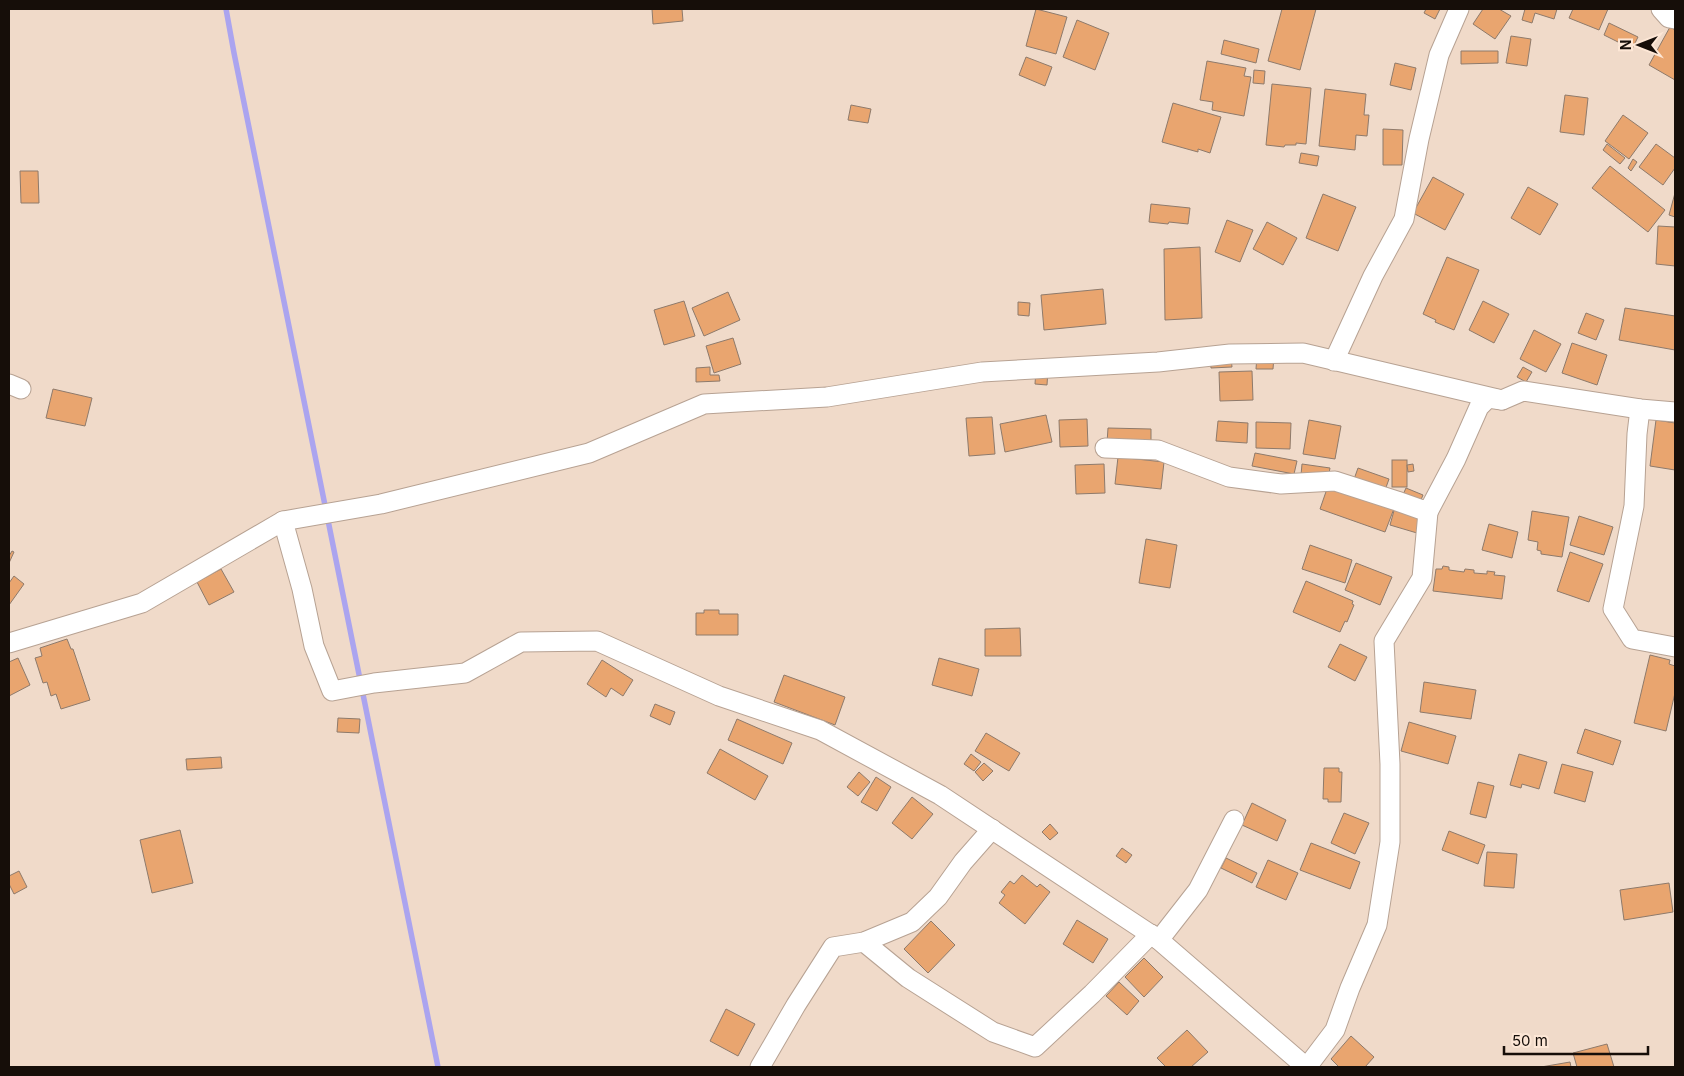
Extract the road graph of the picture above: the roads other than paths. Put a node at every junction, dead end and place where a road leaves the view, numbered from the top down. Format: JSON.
{"nodes":[{"id":1,"x":1459,"y":9,"type":"edge"},
{"id":2,"x":1661,"y":9,"type":"edge"},
{"id":3,"x":1675,"y":19,"type":"edge"},
{"id":4,"x":1334,"y":361,"type":"junction"},
{"id":5,"x":1502,"y":400,"type":"junction"},
{"id":6,"x":1640,"y":409,"type":"junction"},
{"id":7,"x":1675,"y":412,"type":"edge"},
{"id":8,"x":1105,"y":448,"type":"dead end"},
{"id":9,"x":1428,"y":512,"type":"junction"},
{"id":10,"x":283,"y":521,"type":"junction"},
{"id":11,"x":9,"y":643,"type":"edge"},
{"id":12,"x":1675,"y":647,"type":"edge"},
{"id":13,"x":1234,"y":820,"type":"dead end"},
{"id":14,"x":992,"y":829,"type":"junction"},
{"id":15,"x":1155,"y":937,"type":"junction"},
{"id":16,"x":864,"y":942,"type":"junction"},
{"id":17,"x":760,"y":1067,"type":"edge"},
{"id":18,"x":1307,"y":1067,"type":"edge"}],
"edges":[{"from":1,"to":4,"type":"street"},
{"from":2,"to":3,"type":"street"},
{"from":4,"to":5,"type":"street"},
{"from":4,"to":10,"type":"street"},
{"from":5,"to":6,"type":"street"},
{"from":5,"to":9,"type":"street"},
{"from":6,"to":7,"type":"street"},
{"from":6,"to":12,"type":"street"},
{"from":8,"to":9,"type":"street"},
{"from":9,"to":18,"type":"street"},
{"from":10,"to":11,"type":"street"},
{"from":10,"to":14,"type":"street"},
{"from":13,"to":15,"type":"street"},
{"from":14,"to":15,"type":"street"},
{"from":14,"to":16,"type":"street"},
{"from":15,"to":16,"type":"street"},
{"from":15,"to":18,"type":"street"},
{"from":16,"to":17,"type":"street"}]}
